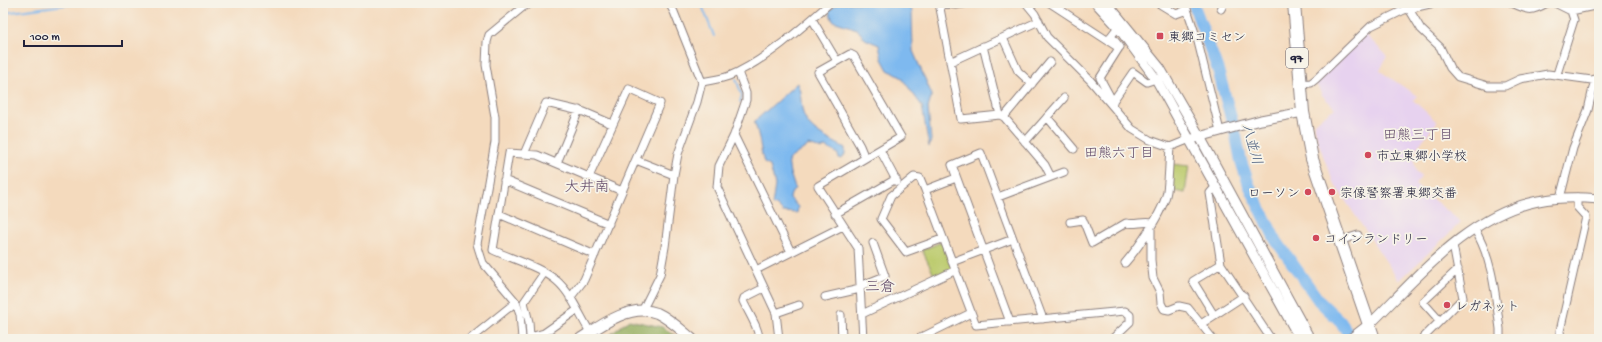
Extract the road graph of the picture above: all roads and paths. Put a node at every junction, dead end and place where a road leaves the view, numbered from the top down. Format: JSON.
{"nodes":[{"id":1,"x":532,"y":3,"type":"edge"},
{"id":2,"x":668,"y":3,"type":"edge"},
{"id":3,"x":830,"y":3,"type":"edge"},
{"id":4,"x":938,"y":3,"type":"edge"},
{"id":5,"x":969,"y":3,"type":"edge"},
{"id":6,"x":1026,"y":3,"type":"edge"},
{"id":7,"x":1050,"y":3,"type":"edge"},
{"id":8,"x":1096,"y":3,"type":"edge"},
{"id":9,"x":1107,"y":3,"type":"edge"},
{"id":10,"x":1158,"y":3,"type":"edge"},
{"id":11,"x":1294,"y":3,"type":"edge"},
{"id":12,"x":1434,"y":3,"type":"edge"},
{"id":13,"x":1512,"y":3,"type":"edge"},
{"id":14,"x":1548,"y":3,"type":"edge"},
{"id":15,"x":1555,"y":3,"type":"edge"},
{"id":16,"x":521,"y":5,"type":"edge"},
{"id":17,"x":1599,"y":5,"type":"edge"},
{"id":18,"x":1186,"y":6,"type":"edge"},
{"id":19,"x":1409,"y":6,"type":"edge"},
{"id":20,"x":1571,"y":11,"type":"junction"},
{"id":21,"x":812,"y":19,"type":"junction"},
{"id":22,"x":1039,"y":21,"type":"junction"},
{"id":23,"x":1118,"y":27,"type":"junction"},
{"id":24,"x":1003,"y":38,"type":"junction"},
{"id":25,"x":983,"y":46,"type":"junction"},
{"id":26,"x":1119,"y":48,"type":"junction"},
{"id":27,"x":836,"y":61,"type":"junction"},
{"id":28,"x":950,"y":62,"type":"junction"},
{"id":29,"x":1050,"y":62,"type":"dead end"},
{"id":30,"x":738,"y":72,"type":"junction"},
{"id":31,"x":1557,"y":74,"type":"junction"},
{"id":32,"x":1156,"y":79,"type":"junction"},
{"id":33,"x":1597,"y":80,"type":"edge"},
{"id":34,"x":702,"y":82,"type":"junction"},
{"id":35,"x":1032,"y":84,"type":"junction"},
{"id":36,"x":1299,"y":84,"type":"junction"},
{"id":37,"x":1064,"y":98,"type":"dead end"},
{"id":38,"x":1112,"y":104,"type":"junction"},
{"id":39,"x":579,"y":110,"type":"junction"},
{"id":40,"x":1303,"y":112,"type":"junction"},
{"id":41,"x":1002,"y":116,"type":"junction"},
{"id":42,"x":1047,"y":117,"type":"junction"},
{"id":43,"x":612,"y":124,"type":"junction"},
{"id":44,"x":1222,"y":130,"type":"junction"},
{"id":45,"x":734,"y":135,"type":"junction"},
{"id":46,"x":1200,"y":137,"type":"junction"},
{"id":47,"x":1190,"y":139,"type":"junction"},
{"id":48,"x":1025,"y":142,"type":"junction"},
{"id":49,"x":1170,"y":147,"type":"junction"},
{"id":50,"x":1074,"y":149,"type":"dead end"},
{"id":51,"x":880,"y":150,"type":"junction"},
{"id":52,"x":524,"y":154,"type":"junction"},
{"id":53,"x":865,"y":158,"type":"junction"},
{"id":54,"x":636,"y":160,"type":"junction"},
{"id":55,"x":556,"y":163,"type":"junction"},
{"id":56,"x":1064,"y":172,"type":"dead end"},
{"id":57,"x":674,"y":175,"type":"junction"},
{"id":58,"x":589,"y":177,"type":"junction"},
{"id":59,"x":1051,"y":177,"type":"junction"},
{"id":60,"x":956,"y":178,"type":"junction"},
{"id":61,"x":896,"y":179,"type":"junction"},
{"id":62,"x":504,"y":180,"type":"junction"},
{"id":63,"x":1216,"y":186,"type":"junction"},
{"id":64,"x":900,"y":187,"type":"junction"},
{"id":65,"x":925,"y":190,"type":"junction"},
{"id":66,"x":622,"y":191,"type":"junction"},
{"id":67,"x":998,"y":197,"type":"junction"},
{"id":68,"x":1577,"y":197,"type":"junction"},
{"id":69,"x":1560,"y":198,"type":"junction"},
{"id":70,"x":1599,"y":199,"type":"edge"},
{"id":71,"x":499,"y":214,"type":"junction"},
{"id":72,"x":835,"y":214,"type":"junction"},
{"id":73,"x":1070,"y":222,"type":"dead end"},
{"id":74,"x":609,"y":224,"type":"junction"},
{"id":75,"x":1151,"y":224,"type":"junction"},
{"id":76,"x":843,"y":226,"type":"junction"},
{"id":77,"x":1474,"y":228,"type":"junction"},
{"id":78,"x":1358,"y":235,"type":"dead end"},
{"id":79,"x":942,"y":239,"type":"junction"},
{"id":80,"x":1013,"y":239,"type":"junction"},
{"id":81,"x":1339,"y":241,"type":"junction"},
{"id":82,"x":873,"y":243,"type":"dead end"},
{"id":83,"x":1453,"y":245,"type":"junction"},
{"id":84,"x":983,"y":250,"type":"junction"},
{"id":85,"x":791,"y":252,"type":"junction"},
{"id":86,"x":595,"y":255,"type":"junction"},
{"id":87,"x":952,"y":262,"type":"junction"},
{"id":88,"x":1125,"y":263,"type":"dead end"},
{"id":89,"x":1221,"y":264,"type":"junction"},
{"id":90,"x":1458,"y":269,"type":"junction"},
{"id":91,"x":756,"y":270,"type":"junction"},
{"id":92,"x":956,"y":270,"type":"junction"},
{"id":93,"x":544,"y":273,"type":"junction"},
{"id":94,"x":764,"y":288,"type":"junction"},
{"id":95,"x":860,"y":288,"type":"junction"},
{"id":96,"x":1244,"y":296,"type":"junction"},
{"id":97,"x":825,"y":297,"type":"dead end"},
{"id":98,"x":570,"y":298,"type":"junction"},
{"id":99,"x":516,"y":302,"type":"junction"},
{"id":100,"x":799,"y":305,"type":"dead end"},
{"id":101,"x":577,"y":310,"type":"junction"},
{"id":102,"x":642,"y":310,"type":"junction"},
{"id":103,"x":776,"y":313,"type":"junction"},
{"id":104,"x":971,"y":313,"type":"junction"},
{"id":105,"x":862,"y":314,"type":"junction"},
{"id":106,"x":841,"y":315,"type":"dead end"},
{"id":107,"x":1214,"y":315,"type":"junction"},
{"id":108,"x":1043,"y":319,"type":"junction"},
{"id":109,"x":1440,"y":321,"type":"junction"},
{"id":110,"x":1010,"y":322,"type":"junction"},
{"id":111,"x":1201,"y":324,"type":"junction"},
{"id":112,"x":1369,"y":325,"type":"junction"},
{"id":113,"x":1500,"y":329,"type":"junction"},
{"id":114,"x":590,"y":332,"type":"junction"},
{"id":115,"x":1354,"y":336,"type":"edge"},
{"id":116,"x":470,"y":339,"type":"edge"},
{"id":117,"x":522,"y":339,"type":"edge"},
{"id":118,"x":580,"y":339,"type":"edge"},
{"id":119,"x":692,"y":339,"type":"edge"},
{"id":120,"x":759,"y":339,"type":"edge"},
{"id":121,"x":779,"y":339,"type":"edge"},
{"id":122,"x":842,"y":339,"type":"edge"},
{"id":123,"x":863,"y":339,"type":"edge"},
{"id":124,"x":918,"y":339,"type":"edge"},
{"id":125,"x":1112,"y":339,"type":"edge"},
{"id":126,"x":1213,"y":339,"type":"edge"},
{"id":127,"x":1271,"y":339,"type":"edge"},
{"id":128,"x":1300,"y":339,"type":"edge"},
{"id":129,"x":1310,"y":339,"type":"edge"},
{"id":130,"x":1374,"y":339,"type":"edge"},
{"id":131,"x":1422,"y":339,"type":"edge"},
{"id":132,"x":1500,"y":339,"type":"edge"},
{"id":133,"x":1505,"y":339,"type":"edge"},
{"id":134,"x":1561,"y":339,"type":"edge"}],
"edges":[{"from":1,"to":16,"type":"street"},
{"from":2,"to":34,"type":"street"},
{"from":3,"to":21,"type":"street"},
{"from":4,"to":5,"type":"street"},
{"from":4,"to":28,"type":"street"},
{"from":6,"to":22,"type":"street"},
{"from":7,"to":26,"type":"street"},
{"from":8,"to":23,"type":"street"},
{"from":9,"to":46,"type":"street"},
{"from":10,"to":18,"type":"street"},
{"from":11,"to":36,"type":"main road","number":"97"},
{"from":12,"to":19,"type":"street"},
{"from":13,"to":14,"type":"street"},
{"from":15,"to":20,"type":"street"},
{"from":16,"to":99,"type":"street"},
{"from":17,"to":20,"type":"street"},
{"from":18,"to":44,"type":"street"},
{"from":19,"to":31,"type":"street"},
{"from":19,"to":36,"type":"street"},
{"from":20,"to":31,"type":"street"},
{"from":21,"to":27,"type":"street"},
{"from":21,"to":30,"type":"street"},
{"from":22,"to":24,"type":"street"},
{"from":22,"to":38,"type":"street"},
{"from":23,"to":26,"type":"street"},
{"from":23,"to":32,"type":"street"},
{"from":24,"to":25,"type":"street"},
{"from":24,"to":35,"type":"street"},
{"from":25,"to":28,"type":"street"},
{"from":25,"to":41,"type":"street"},
{"from":26,"to":38,"type":"street"},
{"from":27,"to":51,"type":"street"},
{"from":27,"to":53,"type":"street"},
{"from":28,"to":41,"type":"street"},
{"from":29,"to":35,"type":"street"},
{"from":30,"to":34,"type":"street"},
{"from":30,"to":45,"type":"street"},
{"from":31,"to":33,"type":"street"},
{"from":32,"to":38,"type":"street"},
{"from":32,"to":47,"type":"street"},
{"from":33,"to":69,"type":"street"},
{"from":34,"to":57,"type":"street"},
{"from":35,"to":41,"type":"street"},
{"from":36,"to":40,"type":"main road","number":"97"},
{"from":37,"to":42,"type":"street"},
{"from":38,"to":49,"type":"street"},
{"from":39,"to":43,"type":"street"},
{"from":39,"to":52,"type":"street"},
{"from":39,"to":55,"type":"street"},
{"from":40,"to":44,"type":"street"},
{"from":40,"to":81,"type":"main road","number":"97"},
{"from":41,"to":48,"type":"street"},
{"from":42,"to":48,"type":"street"},
{"from":42,"to":50,"type":"street"},
{"from":43,"to":54,"type":"street"},
{"from":43,"to":58,"type":"street"},
{"from":44,"to":46,"type":"street"},
{"from":45,"to":85,"type":"street"},
{"from":45,"to":91,"type":"street"},
{"from":46,"to":47,"type":"street"},
{"from":46,"to":129,"type":"street"},
{"from":47,"to":49,"type":"street"},
{"from":47,"to":63,"type":"street"},
{"from":48,"to":59,"type":"street"},
{"from":49,"to":75,"type":"street"},
{"from":51,"to":53,"type":"street"},
{"from":51,"to":61,"type":"street"},
{"from":52,"to":55,"type":"street"},
{"from":52,"to":62,"type":"street"},
{"from":53,"to":72,"type":"street"},
{"from":54,"to":57,"type":"street"},
{"from":54,"to":66,"type":"street"},
{"from":55,"to":58,"type":"street"},
{"from":56,"to":59,"type":"street"},
{"from":57,"to":102,"type":"street"},
{"from":58,"to":66,"type":"street"},
{"from":59,"to":67,"type":"street"},
{"from":60,"to":65,"type":"street"},
{"from":60,"to":67,"type":"street"},
{"from":60,"to":84,"type":"street"},
{"from":61,"to":64,"type":"street"},
{"from":61,"to":72,"type":"street"},
{"from":62,"to":71,"type":"street"},
{"from":62,"to":74,"type":"street"},
{"from":63,"to":89,"type":"street"},
{"from":63,"to":128,"type":"street"},
{"from":64,"to":65,"type":"street"},
{"from":64,"to":79,"type":"street"},
{"from":65,"to":79,"type":"street"},
{"from":66,"to":74,"type":"street"},
{"from":67,"to":80,"type":"street"},
{"from":68,"to":69,"type":"street"},
{"from":68,"to":70,"type":"street"},
{"from":68,"to":134,"type":"street"},
{"from":69,"to":77,"type":"street"},
{"from":71,"to":86,"type":"street"},
{"from":71,"to":93,"type":"street"},
{"from":72,"to":76,"type":"street"},
{"from":73,"to":75,"type":"street"},
{"from":74,"to":86,"type":"street"},
{"from":75,"to":88,"type":"street"},
{"from":75,"to":111,"type":"street"},
{"from":76,"to":85,"type":"street"},
{"from":76,"to":95,"type":"street"},
{"from":77,"to":83,"type":"street"},
{"from":77,"to":113,"type":"street"},
{"from":78,"to":81,"type":"street"},
{"from":79,"to":87,"type":"street"},
{"from":80,"to":84,"type":"street"},
{"from":80,"to":108,"type":"street"},
{"from":81,"to":112,"type":"main road","number":"97"},
{"from":82,"to":95,"type":"street"},
{"from":83,"to":90,"type":"street"},
{"from":83,"to":112,"type":"street"},
{"from":84,"to":87,"type":"street"},
{"from":84,"to":110,"type":"street"},
{"from":85,"to":91,"type":"street"},
{"from":86,"to":98,"type":"street"},
{"from":87,"to":92,"type":"street"},
{"from":89,"to":96,"type":"street"},
{"from":89,"to":107,"type":"street"},
{"from":90,"to":109,"type":"street"},
{"from":90,"to":109,"type":"street"},
{"from":91,"to":94,"type":"street"},
{"from":92,"to":104,"type":"street"},
{"from":92,"to":105,"type":"street"},
{"from":93,"to":98,"type":"street"},
{"from":93,"to":101,"type":"street"},
{"from":94,"to":103,"type":"street"},
{"from":94,"to":120,"type":"street"},
{"from":95,"to":97,"type":"street"},
{"from":95,"to":105,"type":"street"},
{"from":96,"to":107,"type":"street"},
{"from":96,"to":127,"type":"street"},
{"from":98,"to":101,"type":"street"},
{"from":99,"to":116,"type":"street"},
{"from":99,"to":117,"type":"street"},
{"from":100,"to":103,"type":"street"},
{"from":101,"to":114,"type":"street"},
{"from":102,"to":114,"type":"main road"},
{"from":102,"to":119,"type":"main road"},
{"from":103,"to":121,"type":"street"},
{"from":104,"to":110,"type":"street"},
{"from":104,"to":124,"type":"street"},
{"from":105,"to":123,"type":"street"},
{"from":106,"to":122,"type":"street"},
{"from":107,"to":111,"type":"street"},
{"from":108,"to":110,"type":"street"},
{"from":108,"to":125,"type":"street"},
{"from":109,"to":131,"type":"street"},
{"from":111,"to":126,"type":"street"},
{"from":112,"to":115,"type":"main road"},
{"from":112,"to":130,"type":"main road","number":"97"},
{"from":113,"to":132,"type":"street"},
{"from":113,"to":133,"type":"street"},
{"from":114,"to":118,"type":"main road"}]}
